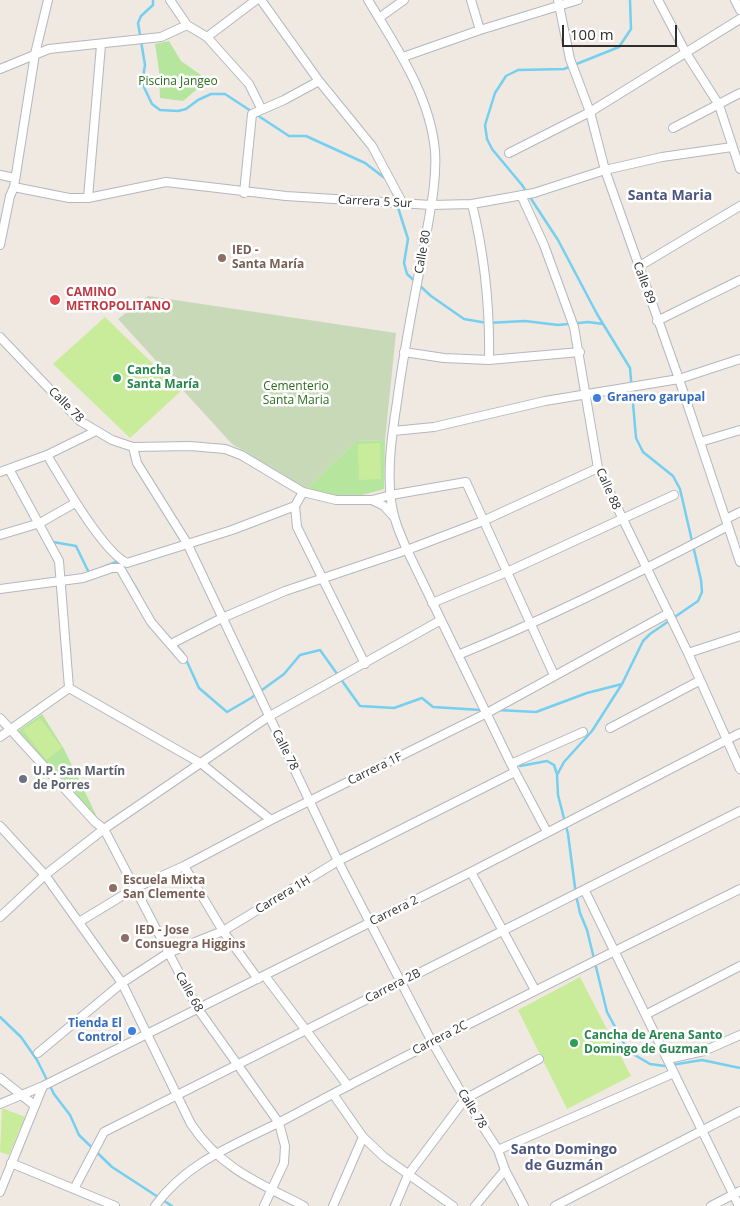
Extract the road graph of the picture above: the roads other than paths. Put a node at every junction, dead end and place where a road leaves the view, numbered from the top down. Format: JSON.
{"nodes":[{"id":1,"x":48,"y":0,"type":"edge"},
{"id":2,"x":170,"y":0,"type":"edge"},
{"id":3,"x":256,"y":0,"type":"edge"},
{"id":4,"x":262,"y":0,"type":"edge"},
{"id":5,"x":368,"y":0,"type":"edge"},
{"id":6,"x":404,"y":0,"type":"edge"},
{"id":7,"x":471,"y":0,"type":"edge"},
{"id":8,"x":578,"y":0,"type":"edge"},
{"id":9,"x":658,"y":0,"type":"edge"},
{"id":10,"x":735,"y":0,"type":"edge"},
{"id":11,"x":558,"y":2,"type":"edge"},
{"id":12,"x":740,"y":10,"type":"edge"},
{"id":13,"x":379,"y":18,"type":"junction"},
{"id":14,"x":740,"y":19,"type":"edge"},
{"id":15,"x":187,"y":24,"type":"junction"},
{"id":16,"x":480,"y":30,"type":"junction"},
{"id":17,"x":207,"y":37,"type":"junction"},
{"id":18,"x":101,"y":45,"type":"junction"},
{"id":19,"x":686,"y":53,"type":"junction"},
{"id":20,"x":35,"y":54,"type":"junction"},
{"id":21,"x":403,"y":57,"type":"junction"},
{"id":22,"x":0,"y":69,"type":"edge"},
{"id":23,"x":319,"y":81,"type":"junction"},
{"id":24,"x":740,"y":93,"type":"edge"},
{"id":25,"x":719,"y":105,"type":"junction"},
{"id":26,"x":257,"y":111,"type":"junction"},
{"id":27,"x":590,"y":112,"type":"junction"},
{"id":28,"x":673,"y":128,"type":"dead end"},
{"id":29,"x":732,"y":147,"type":"junction"},
{"id":30,"x":509,"y":152,"type":"dead end"},
{"id":31,"x":740,"y":169,"type":"edge"},
{"id":32,"x":605,"y":170,"type":"junction"},
{"id":33,"x":0,"y":175,"type":"edge"},
{"id":34,"x":15,"y":178,"type":"junction"},
{"id":35,"x":14,"y":187,"type":"junction"},
{"id":36,"x":244,"y":193,"type":"junction"},
{"id":37,"x":523,"y":195,"type":"junction"},
{"id":38,"x":88,"y":198,"type":"junction"},
{"id":39,"x":403,"y":204,"type":"junction"},
{"id":40,"x":472,"y":204,"type":"junction"},
{"id":41,"x":431,"y":205,"type":"junction"},
{"id":42,"x":740,"y":206,"type":"edge"},
{"id":43,"x":0,"y":245,"type":"edge"},
{"id":44,"x":638,"y":267,"type":"junction"},
{"id":45,"x":740,"y":280,"type":"edge"},
{"id":46,"x":657,"y":321,"type":"junction"},
{"id":47,"x":0,"y":336,"type":"edge"},
{"id":48,"x":404,"y":352,"type":"junction"},
{"id":49,"x":580,"y":352,"type":"junction"},
{"id":50,"x":740,"y":359,"type":"edge"},
{"id":51,"x":489,"y":360,"type":"junction"},
{"id":52,"x":679,"y":379,"type":"junction"},
{"id":53,"x":586,"y":394,"type":"junction"},
{"id":54,"x":740,"y":430,"type":"edge"},
{"id":55,"x":96,"y":431,"type":"junction"},
{"id":56,"x":393,"y":431,"type":"junction"},
{"id":57,"x":700,"y":442,"type":"junction"},
{"id":58,"x":133,"y":447,"type":"junction"},
{"id":59,"x":47,"y":455,"type":"junction"},
{"id":60,"x":598,"y":468,"type":"junction"},
{"id":61,"x":8,"y":469,"type":"junction"},
{"id":62,"x":0,"y":472,"type":"edge"},
{"id":63,"x":303,"y":492,"type":"junction"},
{"id":64,"x":391,"y":495,"type":"junction"},
{"id":65,"x":674,"y":495,"type":"dead end"},
{"id":66,"x":372,"y":500,"type":"junction"},
{"id":67,"x":75,"y":502,"type":"junction"},
{"id":68,"x":295,"y":506,"type":"junction"},
{"id":69,"x":740,"y":512,"type":"edge"},
{"id":70,"x":394,"y":517,"type":"junction"},
{"id":71,"x":621,"y":518,"type":"junction"},
{"id":72,"x":483,"y":520,"type":"junction"},
{"id":73,"x":40,"y":523,"type":"junction"},
{"id":74,"x":727,"y":523,"type":"junction"},
{"id":75,"x":0,"y":535,"type":"edge"},
{"id":76,"x":187,"y":543,"type":"junction"},
{"id":77,"x":406,"y":550,"type":"junction"},
{"id":78,"x":740,"y":562,"type":"edge"},
{"id":79,"x":123,"y":566,"type":"junction"},
{"id":80,"x":647,"y":569,"type":"junction"},
{"id":81,"x":507,"y":572,"type":"junction"},
{"id":82,"x":321,"y":577,"type":"junction"},
{"id":83,"x":62,"y":580,"type":"junction"},
{"id":84,"x":0,"y":589,"type":"edge"},
{"id":85,"x":432,"y":603,"type":"junction"},
{"id":86,"x":671,"y":617,"type":"junction"},
{"id":87,"x":222,"y":618,"type":"junction"},
{"id":88,"x":441,"y":620,"type":"junction"},
{"id":89,"x":532,"y":625,"type":"junction"},
{"id":90,"x":740,"y":636,"type":"edge"},
{"id":91,"x":173,"y":643,"type":"junction"},
{"id":92,"x":688,"y":653,"type":"junction"},
{"id":93,"x":458,"y":655,"type":"junction"},
{"id":94,"x":183,"y":659,"type":"dead end"},
{"id":95,"x":364,"y":664,"type":"junction"},
{"id":96,"x":554,"y":675,"type":"junction"},
{"id":97,"x":699,"y":681,"type":"junction"},
{"id":98,"x":69,"y":688,"type":"junction"},
{"id":99,"x":487,"y":713,"type":"junction"},
{"id":100,"x":268,"y":717,"type":"junction"},
{"id":101,"x":0,"y":718,"type":"edge"},
{"id":102,"x":10,"y":728,"type":"junction"},
{"id":103,"x":610,"y":728,"type":"dead end"},
{"id":104,"x":583,"y":732,"type":"dead end"},
{"id":105,"x":740,"y":733,"type":"edge"},
{"id":106,"x":0,"y":737,"type":"edge"},
{"id":107,"x":726,"y":741,"type":"junction"},
{"id":108,"x":202,"y":764,"type":"junction"},
{"id":109,"x":511,"y":764,"type":"junction"},
{"id":110,"x":740,"y":769,"type":"edge"},
{"id":111,"x":516,"y":772,"type":"junction"},
{"id":112,"x":311,"y":801,"type":"junction"},
{"id":113,"x":740,"y":811,"type":"edge"},
{"id":114,"x":271,"y":820,"type":"junction"},
{"id":115,"x":0,"y":826,"type":"edge"},
{"id":116,"x":104,"y":829,"type":"junction"},
{"id":117,"x":547,"y":832,"type":"junction"},
{"id":118,"x":338,"y":861,"type":"junction"},
{"id":119,"x":184,"y":866,"type":"junction"},
{"id":120,"x":471,"y":872,"type":"junction"},
{"id":121,"x":44,"y":875,"type":"junction"},
{"id":122,"x":135,"y":888,"type":"junction"},
{"id":123,"x":740,"y":889,"type":"edge"},
{"id":124,"x":583,"y":892,"type":"junction"},
{"id":125,"x":0,"y":917,"type":"edge"},
{"id":126,"x":79,"y":922,"type":"junction"},
{"id":127,"x":371,"y":922,"type":"junction"},
{"id":128,"x":223,"y":931,"type":"junction"},
{"id":129,"x":503,"y":931,"type":"junction"},
{"id":130,"x":615,"y":951,"type":"junction"},
{"id":131,"x":168,"y":953,"type":"junction"},
{"id":132,"x":740,"y":966,"type":"edge"},
{"id":133,"x":261,"y":978,"type":"junction"},
{"id":134,"x":401,"y":982,"type":"junction"},
{"id":135,"x":122,"y":983,"type":"junction"},
{"id":136,"x":535,"y":990,"type":"junction"},
{"id":137,"x":198,"y":1009,"type":"junction"},
{"id":138,"x":647,"y":1014,"type":"junction"},
{"id":139,"x":305,"y":1030,"type":"junction"},
{"id":140,"x":148,"y":1034,"type":"junction"},
{"id":141,"x":740,"y":1035,"type":"edge"},
{"id":142,"x":432,"y":1042,"type":"junction"},
{"id":143,"x":38,"y":1053,"type":"dead end"},
{"id":144,"x":538,"y":1059,"type":"dead end"},
{"id":145,"x":236,"y":1065,"type":"junction"},
{"id":146,"x":671,"y":1065,"type":"junction"},
{"id":147,"x":0,"y":1078,"type":"edge"},
{"id":148,"x":47,"y":1084,"type":"junction"},
{"id":149,"x":348,"y":1086,"type":"junction"},
{"id":150,"x":334,"y":1094,"type":"junction"},
{"id":151,"x":19,"y":1095,"type":"junction"},
{"id":152,"x":177,"y":1096,"type":"junction"},
{"id":153,"x":465,"y":1099,"type":"junction"},
{"id":154,"x":0,"y":1104,"type":"edge"},
{"id":155,"x":33,"y":1107,"type":"junction"},
{"id":156,"x":740,"y":1112,"type":"edge"},
{"id":157,"x":279,"y":1123,"type":"junction"},
{"id":158,"x":702,"y":1130,"type":"junction"},
{"id":159,"x":363,"y":1138,"type":"junction"},
{"id":160,"x":498,"y":1150,"type":"junction"},
{"id":161,"x":213,"y":1153,"type":"junction"},
{"id":162,"x":11,"y":1163,"type":"junction"},
{"id":163,"x":505,"y":1170,"type":"junction"},
{"id":164,"x":408,"y":1175,"type":"junction"},
{"id":165,"x":74,"y":1189,"type":"junction"},
{"id":166,"x":273,"y":1190,"type":"junction"},
{"id":167,"x":0,"y":1192,"type":"edge"},
{"id":168,"x":736,"y":1192,"type":"edge"},
{"id":169,"x":106,"y":1204,"type":"edge"},
{"id":170,"x":156,"y":1204,"type":"edge"},
{"id":171,"x":115,"y":1206,"type":"edge"},
{"id":172,"x":264,"y":1206,"type":"edge"},
{"id":173,"x":304,"y":1206,"type":"edge"},
{"id":174,"x":333,"y":1206,"type":"edge"},
{"id":175,"x":395,"y":1206,"type":"edge"},
{"id":176,"x":453,"y":1206,"type":"edge"},
{"id":177,"x":475,"y":1206,"type":"edge"},
{"id":178,"x":524,"y":1206,"type":"edge"},
{"id":179,"x":555,"y":1206,"type":"edge"},
{"id":180,"x":711,"y":1206,"type":"edge"},
{"id":181,"x":739,"y":1206,"type":"edge"}],
"edges":[{"from":1,"to":20,"type":"street"},
{"from":2,"to":15,"type":"street"},
{"from":3,"to":17,"type":"street"},
{"from":4,"to":23,"type":"street"},
{"from":5,"to":13,"type":"street","name":"Calle 80"},
{"from":6,"to":13,"type":"street"},
{"from":7,"to":16,"type":"street"},
{"from":8,"to":11,"type":"street"},
{"from":9,"to":19,"type":"street"},
{"from":10,"to":12,"type":"street"},
{"from":11,"to":16,"type":"street"},
{"from":11,"to":27,"type":"street","name":"Calle 89"},
{"from":13,"to":21,"type":"street","name":"Calle 80"},
{"from":14,"to":19,"type":"street"},
{"from":15,"to":17,"type":"street"},
{"from":15,"to":18,"type":"street"},
{"from":16,"to":21,"type":"street"},
{"from":17,"to":26,"type":"street"},
{"from":18,"to":20,"type":"street"},
{"from":18,"to":38,"type":"street"},
{"from":19,"to":25,"type":"street"},
{"from":19,"to":27,"type":"street"},
{"from":20,"to":22,"type":"street"},
{"from":20,"to":34,"type":"street"},
{"from":21,"to":41,"type":"street","name":"Calle 80"},
{"from":23,"to":26,"type":"street"},
{"from":23,"to":39,"type":"street"},
{"from":24,"to":25,"type":"street"},
{"from":25,"to":28,"type":"street"},
{"from":25,"to":29,"type":"street"},
{"from":26,"to":36,"type":"street"},
{"from":27,"to":30,"type":"street"},
{"from":27,"to":32,"type":"street","name":"Calle 89"},
{"from":29,"to":31,"type":"street"},
{"from":29,"to":32,"type":"street","name":"Carrera 5 Sur"},
{"from":32,"to":37,"type":"street","name":"Carrera 5 Sur"},
{"from":32,"to":44,"type":"street","name":"Calle 89"},
{"from":33,"to":34,"type":"street"},
{"from":34,"to":35,"type":"street"},
{"from":35,"to":38,"type":"street","name":"Carrera 5 Sur"},
{"from":35,"to":43,"type":"street"},
{"from":36,"to":38,"type":"street","name":"Carrera 5 Sur"},
{"from":36,"to":39,"type":"street","name":"Carrera 5 Sur"},
{"from":37,"to":40,"type":"street","name":"Carrera 5 Sur"},
{"from":37,"to":49,"type":"street","name":"Calle 88"},
{"from":39,"to":41,"type":"street","name":"Carrera 5 Sur"},
{"from":40,"to":41,"type":"street","name":"Carrera 5 Sur"},
{"from":40,"to":51,"type":"street"},
{"from":41,"to":48,"type":"street","name":"Calle 80"},
{"from":42,"to":44,"type":"street"},
{"from":44,"to":46,"type":"street","name":"Calle 89"},
{"from":45,"to":46,"type":"street"},
{"from":46,"to":52,"type":"street","name":"Calle 89"},
{"from":47,"to":55,"type":"street","name":"Calle 78"},
{"from":48,"to":51,"type":"street"},
{"from":48,"to":56,"type":"street","name":"Calle 80"},
{"from":49,"to":51,"type":"street"},
{"from":49,"to":53,"type":"street","name":"Calle 88"},
{"from":50,"to":52,"type":"street"},
{"from":52,"to":53,"type":"street"},
{"from":52,"to":57,"type":"street","name":"Calle 89"},
{"from":53,"to":56,"type":"street"},
{"from":53,"to":60,"type":"street","name":"Calle 88"},
{"from":54,"to":57,"type":"street"},
{"from":55,"to":58,"type":"street","name":"Calle 78"},
{"from":55,"to":59,"type":"street"},
{"from":56,"to":64,"type":"street","name":"Calle 80"},
{"from":57,"to":74,"type":"street","name":"Calle 89"},
{"from":58,"to":63,"type":"street"},
{"from":58,"to":76,"type":"street","name":"Calle 78"},
{"from":59,"to":61,"type":"street"},
{"from":59,"to":67,"type":"street"},
{"from":60,"to":71,"type":"street","name":"Calle 88"},
{"from":60,"to":72,"type":"street"},
{"from":61,"to":62,"type":"street"},
{"from":61,"to":73,"type":"street"},
{"from":63,"to":66,"type":"street"},
{"from":63,"to":68,"type":"street"},
{"from":64,"to":66,"type":"street"},
{"from":64,"to":70,"type":"street","name":"Calle 80"},
{"from":64,"to":72,"type":"street"},
{"from":65,"to":71,"type":"street"},
{"from":66,"to":70,"type":"street"},
{"from":67,"to":73,"type":"street"},
{"from":67,"to":79,"type":"street"},
{"from":68,"to":76,"type":"street"},
{"from":68,"to":82,"type":"street"},
{"from":69,"to":74,"type":"street"},
{"from":70,"to":77,"type":"street","name":"Calle 80"},
{"from":71,"to":80,"type":"street","name":"Calle 88"},
{"from":71,"to":81,"type":"street"},
{"from":72,"to":77,"type":"street"},
{"from":72,"to":81,"type":"street"},
{"from":73,"to":75,"type":"street"},
{"from":73,"to":83,"type":"street"},
{"from":74,"to":78,"type":"street","name":"Calle 89"},
{"from":74,"to":80,"type":"street"},
{"from":76,"to":79,"type":"street"},
{"from":76,"to":87,"type":"street","name":"Calle 78"},
{"from":77,"to":82,"type":"street"},
{"from":77,"to":85,"type":"street","name":"Calle 80"},
{"from":79,"to":83,"type":"street"},
{"from":79,"to":91,"type":"street"},
{"from":80,"to":86,"type":"street","name":"Calle 88"},
{"from":80,"to":89,"type":"street"},
{"from":81,"to":85,"type":"street"},
{"from":81,"to":89,"type":"street"},
{"from":82,"to":87,"type":"street"},
{"from":82,"to":95,"type":"street"},
{"from":83,"to":84,"type":"street"},
{"from":83,"to":98,"type":"street"},
{"from":85,"to":88,"type":"street","name":"Calle 80"},
{"from":86,"to":92,"type":"street","name":"Calle 88"},
{"from":86,"to":96,"type":"street","name":"Carrera 1F"},
{"from":87,"to":91,"type":"street"},
{"from":87,"to":100,"type":"street","name":"Calle 78"},
{"from":88,"to":93,"type":"street","name":"Calle 80"},
{"from":88,"to":95,"type":"street"},
{"from":89,"to":93,"type":"street"},
{"from":89,"to":96,"type":"street"},
{"from":90,"to":92,"type":"street"},
{"from":91,"to":94,"type":"street"},
{"from":92,"to":97,"type":"street","name":"Calle 88"},
{"from":93,"to":99,"type":"street","name":"Calle 80"},
{"from":95,"to":100,"type":"street"},
{"from":96,"to":99,"type":"street","name":"Carrera 1F"},
{"from":97,"to":103,"type":"street"},
{"from":97,"to":107,"type":"street","name":"Calle 88"},
{"from":98,"to":102,"type":"street"},
{"from":98,"to":108,"type":"street"},
{"from":99,"to":109,"type":"street","name":"Calle 80"},
{"from":99,"to":112,"type":"street","name":"Carrera 1F"},
{"from":100,"to":108,"type":"street"},
{"from":100,"to":112,"type":"street","name":"Calle 78"},
{"from":101,"to":102,"type":"street","name":"Calle 68"},
{"from":102,"to":106,"type":"street"},
{"from":102,"to":116,"type":"street","name":"Calle 68"},
{"from":104,"to":109,"type":"street"},
{"from":105,"to":107,"type":"street","name":"Carrera 2"},
{"from":107,"to":110,"type":"street","name":"Calle 88"},
{"from":107,"to":117,"type":"street","name":"Carrera 2"},
{"from":108,"to":114,"type":"street"},
{"from":108,"to":116,"type":"street"},
{"from":109,"to":111,"type":"street","name":"Calle 80"},
{"from":111,"to":117,"type":"street","name":"Calle 80"},
{"from":111,"to":118,"type":"street","name":"Carrera 1H"},
{"from":112,"to":114,"type":"street","name":"Carrera 1F"},
{"from":112,"to":118,"type":"street","name":"Calle 78"},
{"from":113,"to":124,"type":"street","name":"Carrera 2B"},
{"from":114,"to":119,"type":"street","name":"Carrera 1F"},
{"from":115,"to":121,"type":"street"},
{"from":116,"to":121,"type":"street"},
{"from":116,"to":122,"type":"street","name":"Calle 68"},
{"from":117,"to":120,"type":"street","name":"Carrera 2"},
{"from":118,"to":127,"type":"street","name":"Calle 78"},
{"from":118,"to":128,"type":"street","name":"Carrera 1H"},
{"from":119,"to":122,"type":"street","name":"Carrera 1F"},
{"from":119,"to":128,"type":"street"},
{"from":120,"to":127,"type":"street","name":"Carrera 2"},
{"from":120,"to":129,"type":"street"},
{"from":121,"to":125,"type":"street"},
{"from":121,"to":126,"type":"street"},
{"from":122,"to":126,"type":"street","name":"Carrera 1F"},
{"from":122,"to":131,"type":"street","name":"Calle 68"},
{"from":123,"to":130,"type":"street","name":"Carrera 2C"},
{"from":124,"to":129,"type":"street","name":"Carrera 2B"},
{"from":124,"to":130,"type":"street"},
{"from":126,"to":135,"type":"street"},
{"from":127,"to":133,"type":"street","name":"Carrera 2"},
{"from":127,"to":134,"type":"street","name":"Calle 78"},
{"from":128,"to":131,"type":"street","name":"Carrera 1H"},
{"from":128,"to":133,"type":"street"},
{"from":129,"to":134,"type":"street","name":"Carrera 2B"},
{"from":129,"to":136,"type":"street"},
{"from":130,"to":136,"type":"street","name":"Carrera 2C"},
{"from":130,"to":138,"type":"street"},
{"from":131,"to":135,"type":"street","name":"Carrera 1H"},
{"from":131,"to":137,"type":"street","name":"Calle 68"},
{"from":132,"to":138,"type":"street"},
{"from":133,"to":137,"type":"street","name":"Carrera 2"},
{"from":133,"to":139,"type":"street"},
{"from":134,"to":139,"type":"street","name":"Carrera 2B"},
{"from":134,"to":142,"type":"street","name":"Calle 78"},
{"from":135,"to":140,"type":"street"},
{"from":135,"to":143,"type":"street","name":"Carrera 1H"},
{"from":136,"to":142,"type":"street","name":"Carrera 2C"},
{"from":137,"to":140,"type":"street","name":"Carrera 2"},
{"from":137,"to":145,"type":"street","name":"Calle 68"},
{"from":138,"to":146,"type":"street"},
{"from":139,"to":145,"type":"street","name":"Carrera 2B"},
{"from":139,"to":149,"type":"street"},
{"from":140,"to":148,"type":"street","name":"Carrera 2"},
{"from":140,"to":152,"type":"street"},
{"from":141,"to":146,"type":"street"},
{"from":142,"to":149,"type":"street","name":"Carrera 2C"},
{"from":142,"to":153,"type":"street","name":"Calle 78"},
{"from":144,"to":153,"type":"street"},
{"from":145,"to":152,"type":"street","name":"Carrera 2B"},
{"from":145,"to":157,"type":"street","name":"Calle 68"},
{"from":146,"to":158,"type":"street"},
{"from":146,"to":160,"type":"street"},
{"from":147,"to":151,"type":"street"},
{"from":148,"to":151,"type":"street","name":"Carrera 2"},
{"from":148,"to":155,"type":"street"},
{"from":149,"to":150,"type":"street","name":"Carrera 2C"},
{"from":150,"to":157,"type":"street","name":"Carrera 2C"},
{"from":150,"to":159,"type":"street"},
{"from":151,"to":154,"type":"street","name":"Carrera 2"},
{"from":151,"to":155,"type":"street"},
{"from":152,"to":161,"type":"street"},
{"from":152,"to":165,"type":"street","name":"Carrera 2B"},
{"from":153,"to":160,"type":"street","name":"Calle 78"},
{"from":153,"to":164,"type":"street"},
{"from":155,"to":162,"type":"street"},
{"from":156,"to":158,"type":"street"},
{"from":157,"to":161,"type":"street","name":"Carrera 2C"},
{"from":157,"to":166,"type":"street","name":"Calle 68"},
{"from":158,"to":168,"type":"street"},
{"from":158,"to":179,"type":"street"},
{"from":159,"to":164,"type":"street"},
{"from":159,"to":174,"type":"street"},
{"from":160,"to":163,"type":"street","name":"Calle 78"},
{"from":161,"to":166,"type":"street"},
{"from":161,"to":170,"type":"street","name":"Carrera 2C"},
{"from":162,"to":165,"type":"street"},
{"from":162,"to":167,"type":"street"},
{"from":163,"to":177,"type":"street"},
{"from":163,"to":178,"type":"street","name":"Calle 78"},
{"from":164,"to":175,"type":"street"},
{"from":164,"to":176,"type":"street"},
{"from":165,"to":169,"type":"street"},
{"from":166,"to":172,"type":"street","name":"Calle 68"},
{"from":166,"to":173,"type":"street"},
{"from":168,"to":180,"type":"street"},
{"from":168,"to":181,"type":"street"},
{"from":169,"to":171,"type":"street"}]}
